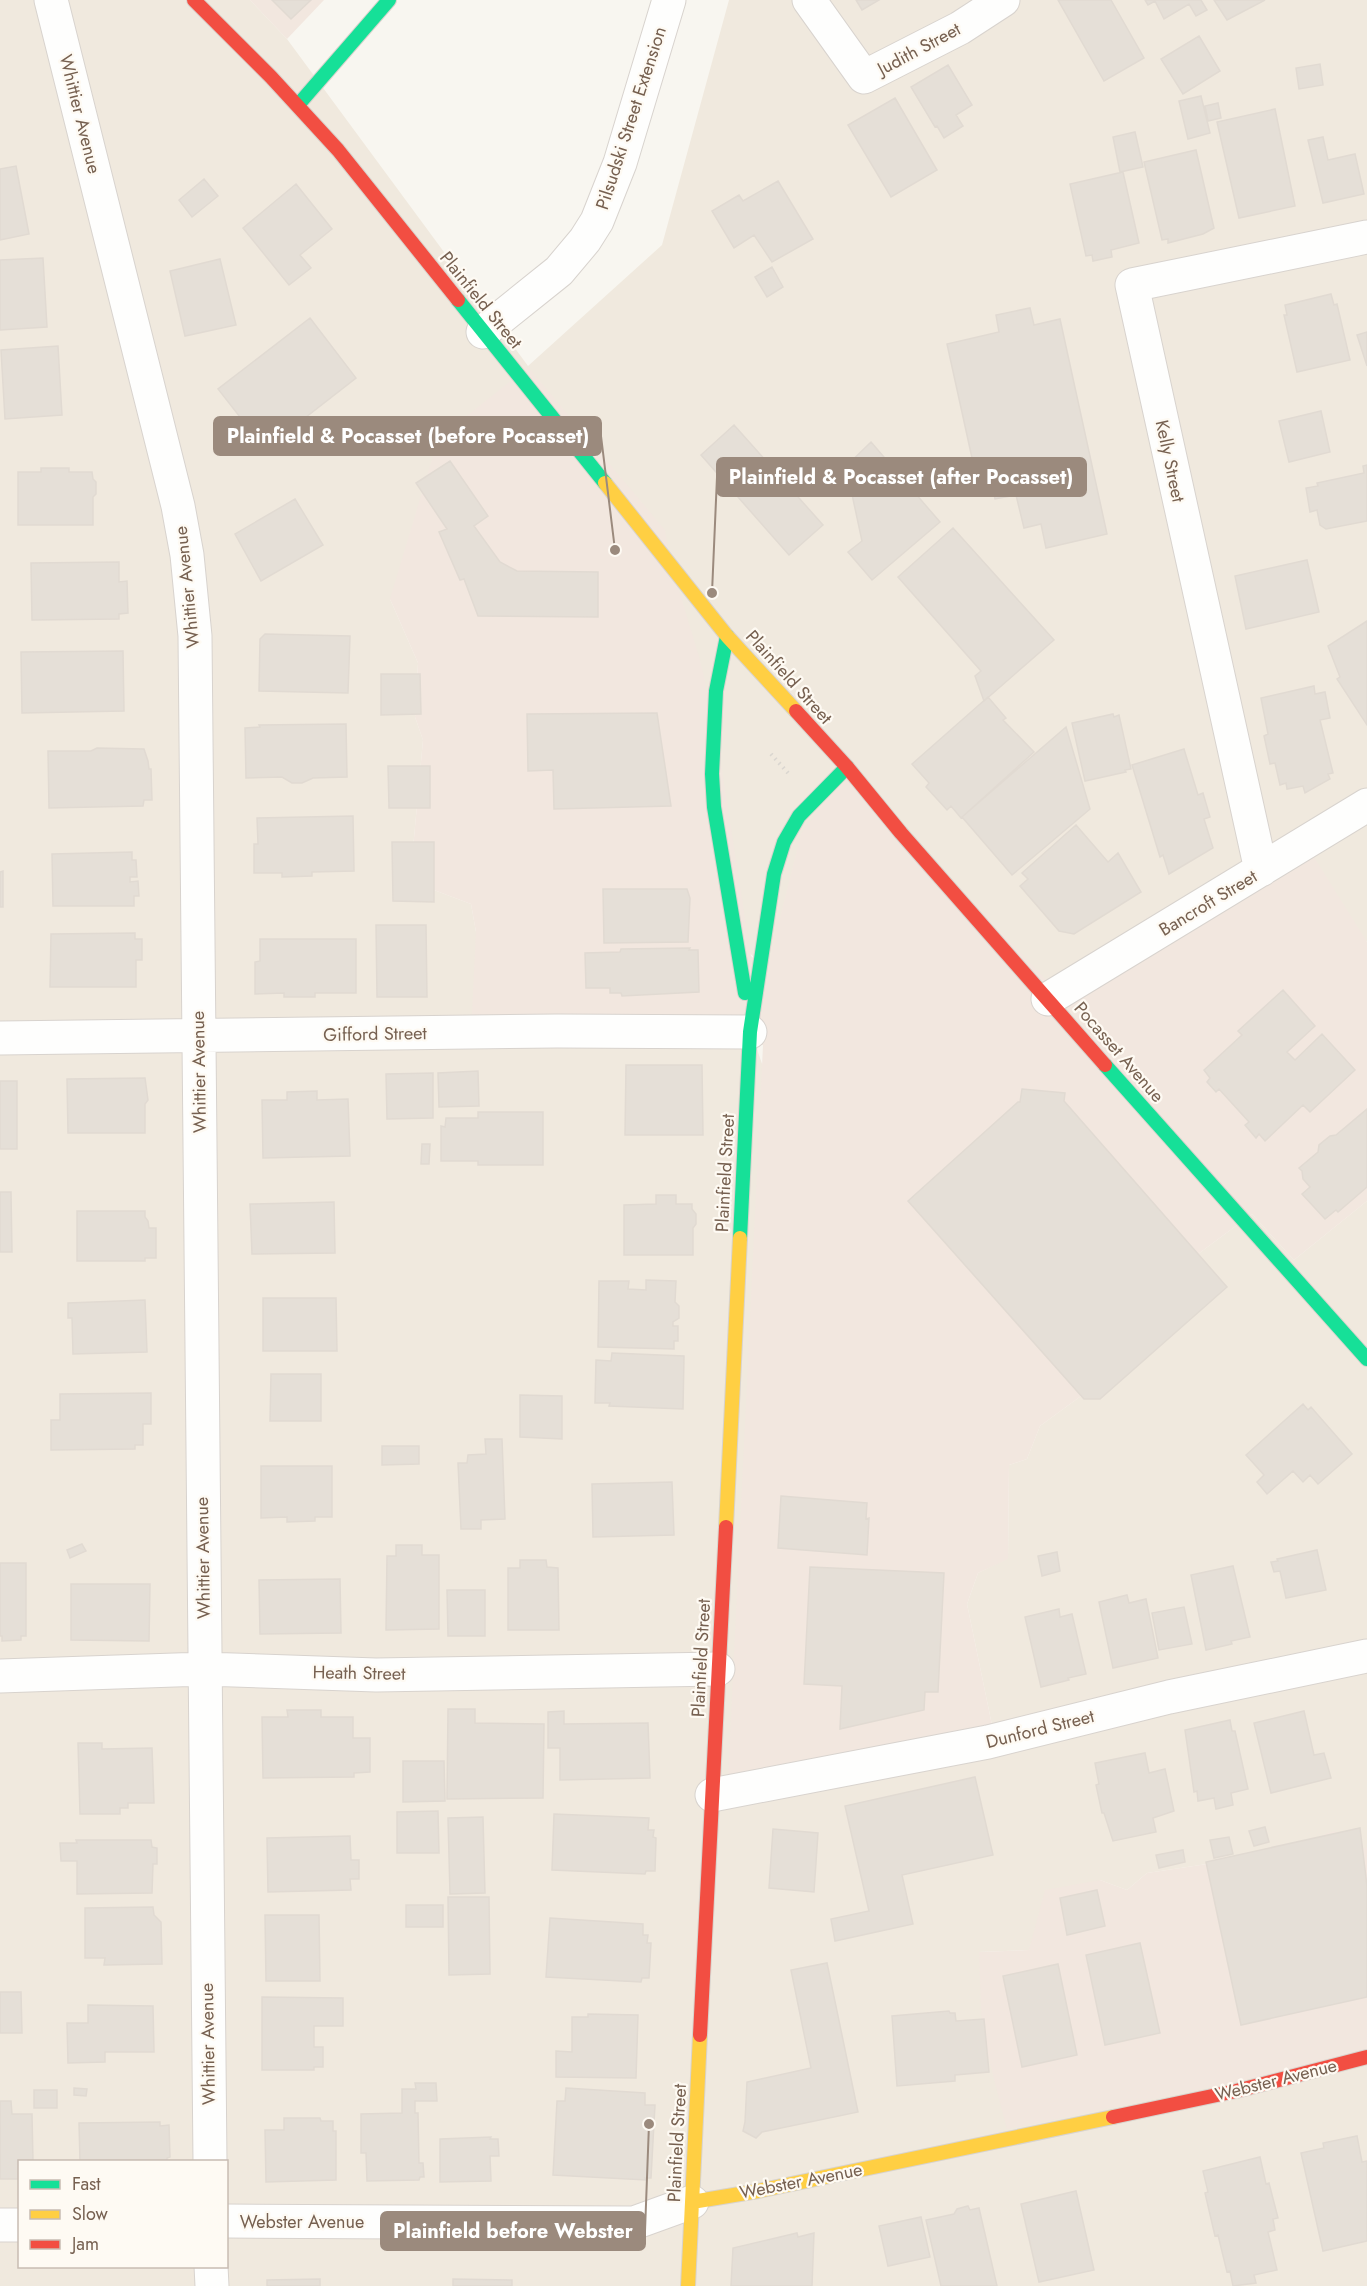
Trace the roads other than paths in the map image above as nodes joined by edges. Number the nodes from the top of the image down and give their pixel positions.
1 (51, 0) edge
2 (194, 0) edge
3 (389, 0) edge
4 (669, 0) edge
5 (809, 0) edge
6 (1003, 0) edge
7 (298, 105) junction
8 (1367, 237) edge
9 (483, 332) junction
10 (727, 636) junction
11 (847, 767) junction
12 (1367, 805) edge
13 (1261, 870) junction
14 (1048, 999) junction
15 (750, 1032) junction
16 (198, 1037) junction
17 (0, 1038) edge
18 (1367, 1359) edge
19 (1367, 1656) edge
20 (718, 1669) junction
21 (204, 1670) junction
22 (0, 1676) edge
23 (712, 1795) junction
24 (1367, 2057) edge
25 (210, 2160) edge
26 (692, 2202) junction
27 (228, 2221) edge
28 (0, 2225) edge
29 (18, 2225) edge
30 (211, 2268) edge
31 (212, 2286) edge
32 (688, 2286) edge

1 - 16 street, Whittier Avenue
2 - 7 main road, Plainfield Street
3 - 7 main road
4 - 9 street, Pilsudski Street Extension
5 - 6 street, Judith Street
7 - 9 main road, Plainfield Street
8 - 13 street, Kelly Street
9 - 10 main road, Plainfield Street
10 - 11 main road, Plainfield Street
10 - 15 main road, Plainfield Street
11 - 14 main road, Pocasset Avenue
11 - 15 main road, Plainfield Street
12 - 13 street, Bancroft Street
13 - 14 street, Bancroft Street
14 - 18 main road, Pocasset Avenue
15 - 16 street, Gifford Street
15 - 20 main road, Plainfield Street
16 - 17 street, Gifford Street
16 - 21 street, Whittier Avenue
19 - 23 street, Dunford Street
20 - 21 street, Heath Street
20 - 23 main road, Plainfield Street
21 - 22 street, Heath Street
21 - 25 street, Whittier Avenue
23 - 26 main road, Plainfield Street
24 - 26 main road, Webster Avenue
26 - 27 street, Webster Avenue
26 - 32 main road, Plainfield Street
28 - 29 street
30 - 31 street

